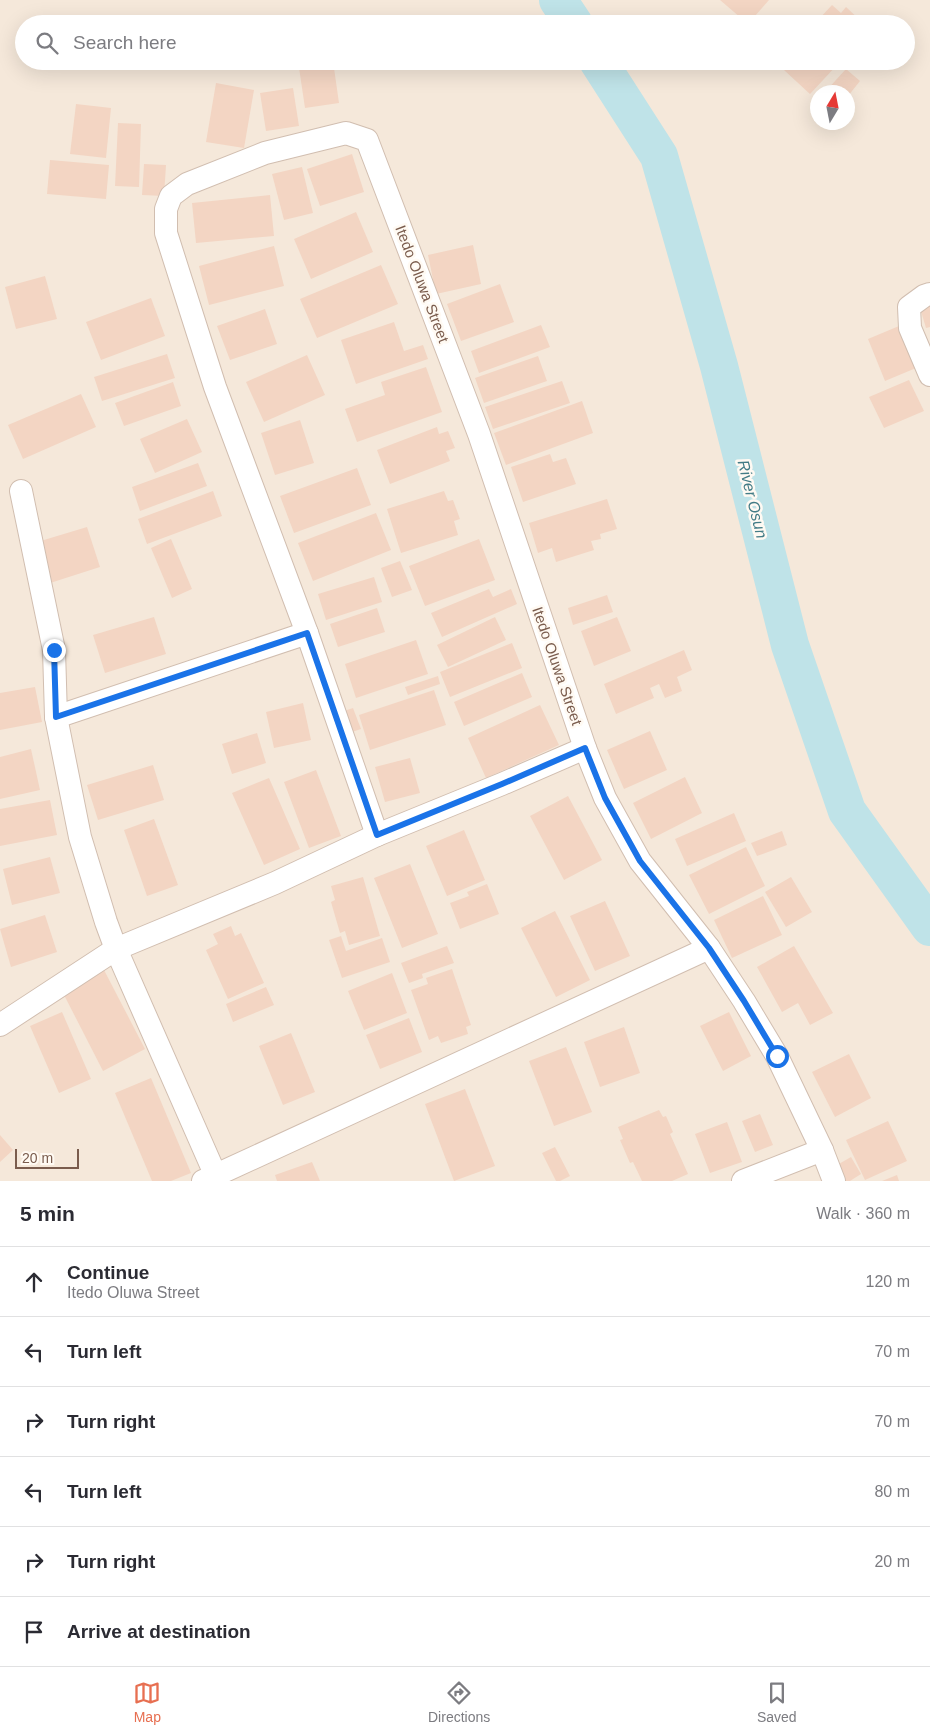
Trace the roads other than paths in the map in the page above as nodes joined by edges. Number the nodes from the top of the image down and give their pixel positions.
1 (930, 294) edge
2 (930, 375) edge
3 (21, 491) dead end
4 (307, 633) junction
5 (56, 717) junction
6 (585, 748) junction
7 (377, 835) junction
8 (709, 948) junction
9 (116, 949) junction
10 (0, 1024) edge
11 (822, 1150) junction
12 (209, 1178) edge
13 (743, 1181) edge
14 (834, 1181) edge

1 - 2 street
3 - 5 street
4 - 5 street
4 - 6 street, Itedo Oluwa Street
4 - 7 street
5 - 9 street
6 - 7 street
6 - 8 street, Itedo Oluwa Street
7 - 9 street
8 - 11 street, Itedo Oluwa Street
8 - 12 street
9 - 10 street
9 - 12 street
11 - 13 street
11 - 14 street, Itedo Oluwa Street

